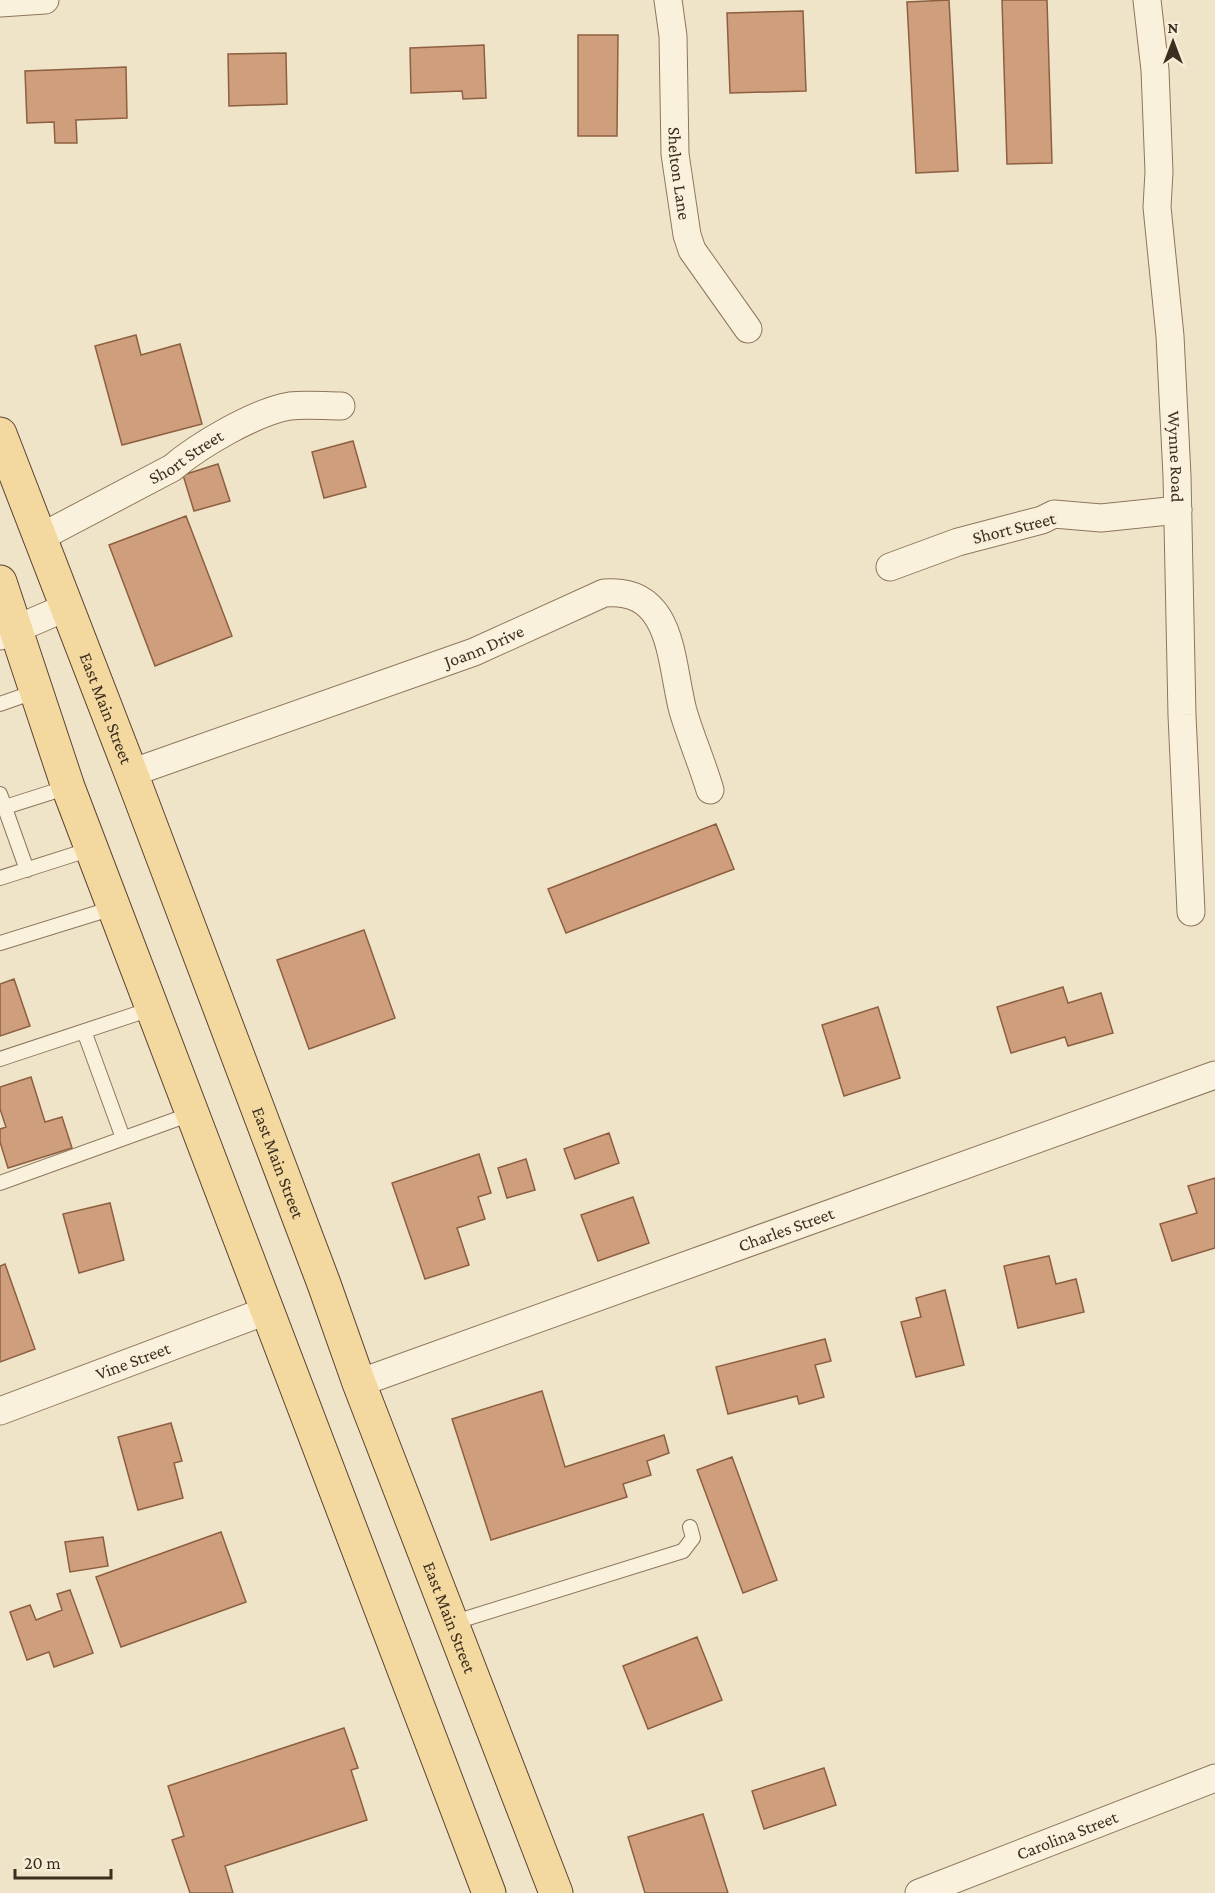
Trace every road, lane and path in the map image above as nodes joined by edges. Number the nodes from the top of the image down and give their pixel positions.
1 (45, 0) edge
2 (668, 0) edge
3 (1147, 0) edge
4 (0, 3) edge
5 (747, 329) dead end
6 (341, 406) dead end
7 (0, 434) edge
8 (1178, 510) junction
9 (39, 538) junction
10 (890, 567) dead end
11 (0, 582) edge
12 (67, 607) junction
13 (9, 633) edge
14 (38, 691) junction
15 (0, 704) edge
16 (131, 773) junction
17 (68, 787) junction
18 (710, 790) dead end
19 (2, 801) edge
20 (91, 849) junction
21 (27, 870) junction
22 (0, 878) edge
23 (114, 908) junction
24 (1191, 912) dead end
25 (0, 943) edge
26 (152, 1009) junction
27 (84, 1031) junction
28 (0, 1059) edge
29 (1215, 1075) edge
30 (191, 1114) junction
31 (123, 1138) junction
32 (0, 1182) edge
33 (266, 1311) junction
34 (359, 1383) junction
35 (0, 1411) edge
36 (690, 1527) dead end
37 (452, 1623) junction
38 (1215, 1778) edge
39 (485, 1892) edge
40 (556, 1893) edge
41 (919, 1893) edge

1 - 4 street
2 - 5 street, Shelton Lane
3 - 8 street, Wynne Road
6 - 9 street, Short Street
7 - 9 main road, East Main Street
8 - 10 street, Short Street
8 - 24 street, Wynne Road
9 - 12 main road, East Main Street
11 - 13 main road
12 - 13 street
12 - 16 main road, East Main Street
13 - 14 main road
14 - 15 lane
14 - 17 main road
16 - 18 street, Joann Drive
16 - 34 main road, East Main Street
17 - 19 lane
17 - 20 main road
19 - 21 lane
20 - 21 lane
20 - 23 main road
21 - 22 lane
23 - 25 lane
23 - 26 main road
26 - 27 lane
26 - 30 main road
27 - 28 lane
27 - 31 lane
29 - 34 street, Charles Street
30 - 31 lane
30 - 33 main road
31 - 32 lane
33 - 35 street, Vine Street
33 - 39 main road
34 - 37 main road, East Main Street
36 - 37 lane
37 - 40 main road, East Main Street
38 - 41 street, Carolina Street

